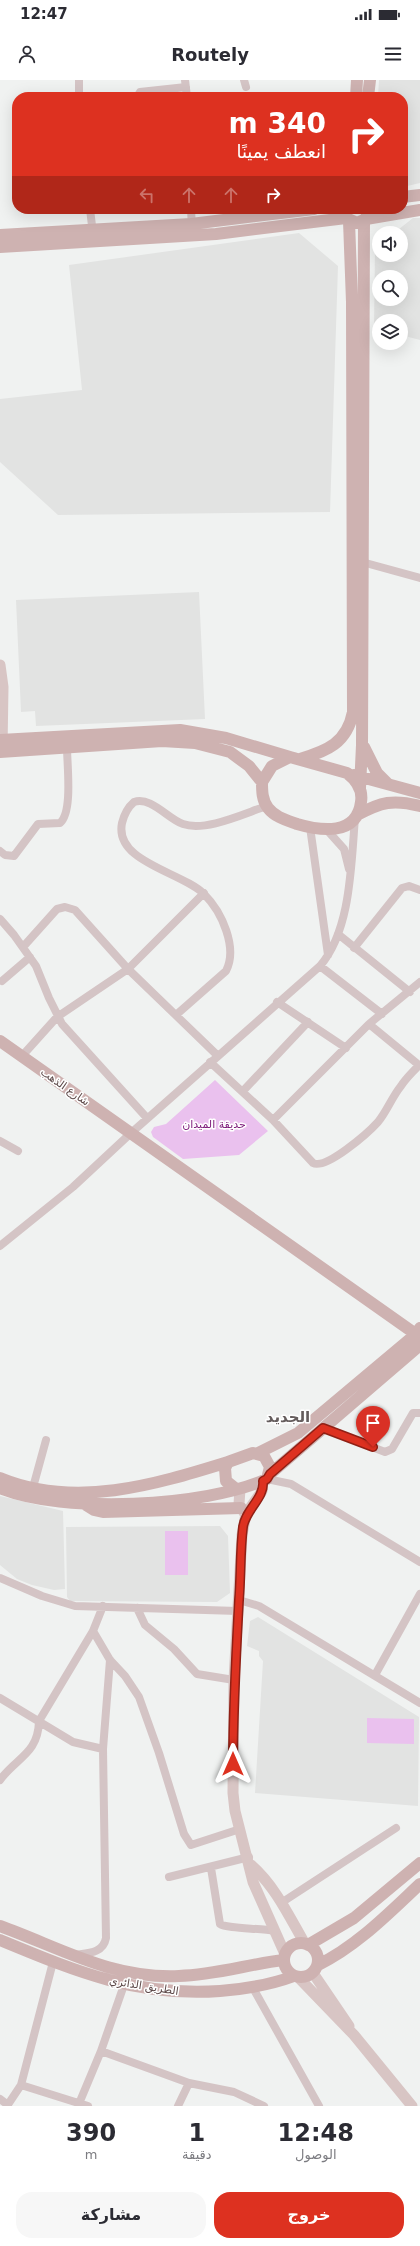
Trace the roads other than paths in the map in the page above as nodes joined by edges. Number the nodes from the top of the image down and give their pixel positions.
1 (79, 80) edge
2 (357, 80) edge
3 (370, 80) edge
4 (186, 84) edge
5 (79, 92) edge
6 (140, 92) edge
7 (356, 92) edge
8 (369, 92) edge
9 (420, 195) edge
10 (408, 196) edge
11 (420, 210) edge
12 (408, 211) edge
13 (91, 214) edge
14 (191, 214) edge
15 (265, 214) edge
16 (384, 214) edge
17 (346, 216) edge
18 (366, 216) edge
19 (93, 230) junction
20 (192, 230) junction
21 (0, 235) edge
22 (94, 242) junction
23 (0, 247) edge
24 (362, 562) junction
25 (420, 578) edge
26 (0, 665) edge
27 (1, 687) edge
28 (362, 745) junction
29 (67, 747) junction
30 (1, 749) edge
31 (295, 758) junction
32 (262, 782) junction
33 (360, 782) junction
34 (388, 784) junction
35 (420, 793) edge
36 (267, 806) junction
37 (420, 806) edge
38 (356, 817) junction
39 (310, 828) junction
40 (327, 830) junction
41 (0, 851) edge
42 (350, 874) junction
43 (420, 890) edge
44 (204, 893) junction
45 (0, 919) edge
46 (338, 934) junction
47 (23, 947) junction
48 (354, 948) junction
49 (328, 956) junction
50 (30, 957) junction
51 (320, 966) junction
52 (128, 969) junction
53 (2, 981) dead end
54 (419, 985) edge
55 (410, 992) junction
56 (277, 1002) junction
57 (382, 1014) junction
58 (176, 1015) junction
59 (57, 1017) junction
60 (308, 1022) junction
61 (369, 1024) junction
62 (0, 1041) edge
63 (346, 1048) junction
64 (217, 1055) junction
65 (22, 1056) junction
66 (210, 1062) junction
67 (420, 1065) edge
68 (243, 1091) junction
69 (147, 1118) junction
70 (273, 1120) junction
71 (130, 1133) junction
72 (0, 1141) edge
73 (18, 1151) dead end
74 (0, 1246) edge
75 (419, 1336) edge
76 (420, 1413) edge
77 (323, 1428) junction
78 (46, 1440) dead end
79 (258, 1453) junction
80 (228, 1462) junction
81 (0, 1478) edge
82 (266, 1478) junction
83 (0, 1488) edge
84 (238, 1489) junction
85 (31, 1493) junction
86 (85, 1504) junction
87 (244, 1511) junction
88 (420, 1562) edge
89 (0, 1578) edge
90 (420, 1594) edge
91 (239, 1605) junction
92 (103, 1606) junction
93 (137, 1608) junction
94 (93, 1631) junction
95 (110, 1660) junction
96 (375, 1675) junction
97 (234, 1680) junction
98 (0, 1698) edge
99 (420, 1703) edge
100 (39, 1721) junction
101 (103, 1748) junction
102 (0, 1780) edge
103 (396, 1828) dead end
104 (240, 1829) junction
105 (250, 1861) junction
106 (420, 1864) edge
107 (211, 1868) junction
108 (169, 1877) dead end
109 (420, 1884) edge
110 (281, 1903) junction
111 (1, 1924) edge
112 (274, 1931) junction
113 (0, 1940) edge
114 (307, 1944) junction
115 (71, 1955) junction
116 (285, 1957) junction
117 (53, 1962) junction
118 (316, 1969) junction
119 (296, 1976) junction
120 (124, 1985) junction
121 (253, 1988) junction
122 (354, 2035) junction
123 (101, 2051) junction
124 (189, 2083) junction
125 (21, 2085) junction
126 (0, 2099) edge
127 (8, 2105) edge
128 (82, 2105) edge
129 (178, 2106) edge
130 (264, 2106) edge
131 (319, 2106) edge
132 (412, 2106) edge

1 - 5 street
2 - 7 main road
3 - 8 main road
4 - 6 street
9 - 10 main road
11 - 12 main road
13 - 19 street
14 - 20 street
15 - 20 main road
16 - 18 main road
17 - 18 main road
17 - 20 main road
17 - 31 main road
18 - 24 main road
19 - 20 main road
19 - 21 main road
19 - 22 street
20 - 22 main road
22 - 23 main road
24 - 25 street
24 - 28 main road
26 - 27 street
27 - 30 street
28 - 33 main road
28 - 34 main road
29 - 30 main road
29 - 32 main road
29 - 41 street
30 - 31 main road
31 - 32 main road
31 - 33 main road
32 - 36 main road
33 - 34 main road
33 - 38 main road
34 - 35 main road
36 - 39 main road
36 - 44 street
37 - 38 main road
38 - 40 main road
38 - 42 street
39 - 40 main road
39 - 49 street
40 - 42 street
42 - 46 street
43 - 48 street
44 - 52 street
44 - 58 street
45 - 47 street
46 - 48 street
46 - 49 street
47 - 50 street
47 - 52 street
48 - 55 street
49 - 51 street
50 - 53 street
50 - 59 street
51 - 56 street
51 - 57 street
52 - 58 street
52 - 59 street
54 - 55 street
55 - 57 street
56 - 60 street
56 - 64 street
57 - 61 street
58 - 64 street
59 - 65 street
59 - 69 street
60 - 63 street
60 - 68 street
61 - 63 street
61 - 67 street
62 - 65 main road, شارع الذهب
63 - 70 street
64 - 66 street
65 - 71 main road, شارع الذهب
66 - 68 street
66 - 69 street
67 - 70 street
68 - 70 street
69 - 71 street
71 - 74 street
71 - 75 main road, شارع الذهب
72 - 73 street
75 - 77 main road
75 - 79 main road
76 - 77 street
77 - 82 main road
78 - 85 street
79 - 80 main road
79 - 82 main road
80 - 84 main road
80 - 85 main road
81 - 85 main road
82 - 84 main road
82 - 87 street
82 - 88 street
83 - 85 main road
84 - 86 main road
84 - 87 street
85 - 86 main road
86 - 87 main road
87 - 91 street
89 - 92 street
90 - 96 street
91 - 93 street
91 - 96 street
91 - 97 street
92 - 93 street
92 - 94 street
93 - 97 street
94 - 95 street
94 - 100 street
95 - 101 street
95 - 104 street
96 - 99 street
97 - 104 street
98 - 100 street
100 - 101 street
100 - 102 street
101 - 115 street
103 - 110 street
104 - 105 street
105 - 107 street
105 - 110 street
105 - 112 street
106 - 114 main road
107 - 108 street
107 - 112 street
109 - 118 main road
110 - 114 street
111 - 115 main road, الطريق الدائري
112 - 116 street
113 - 117 main road, الطريق الدائري
114 - 116 main road
114 - 118 main road
115 - 116 main road, الطريق الدائري
116 - 119 main road
117 - 120 main road, الطريق الدائري
117 - 125 street
118 - 119 main road
118 - 122 street
119 - 121 main road, الطريق الدائري
119 - 122 street
120 - 121 main road, الطريق الدائري
120 - 123 street
121 - 131 street
122 - 132 street
123 - 124 street
123 - 128 street
124 - 129 street
124 - 130 street
125 - 127 street
125 - 128 street
126 - 127 street

